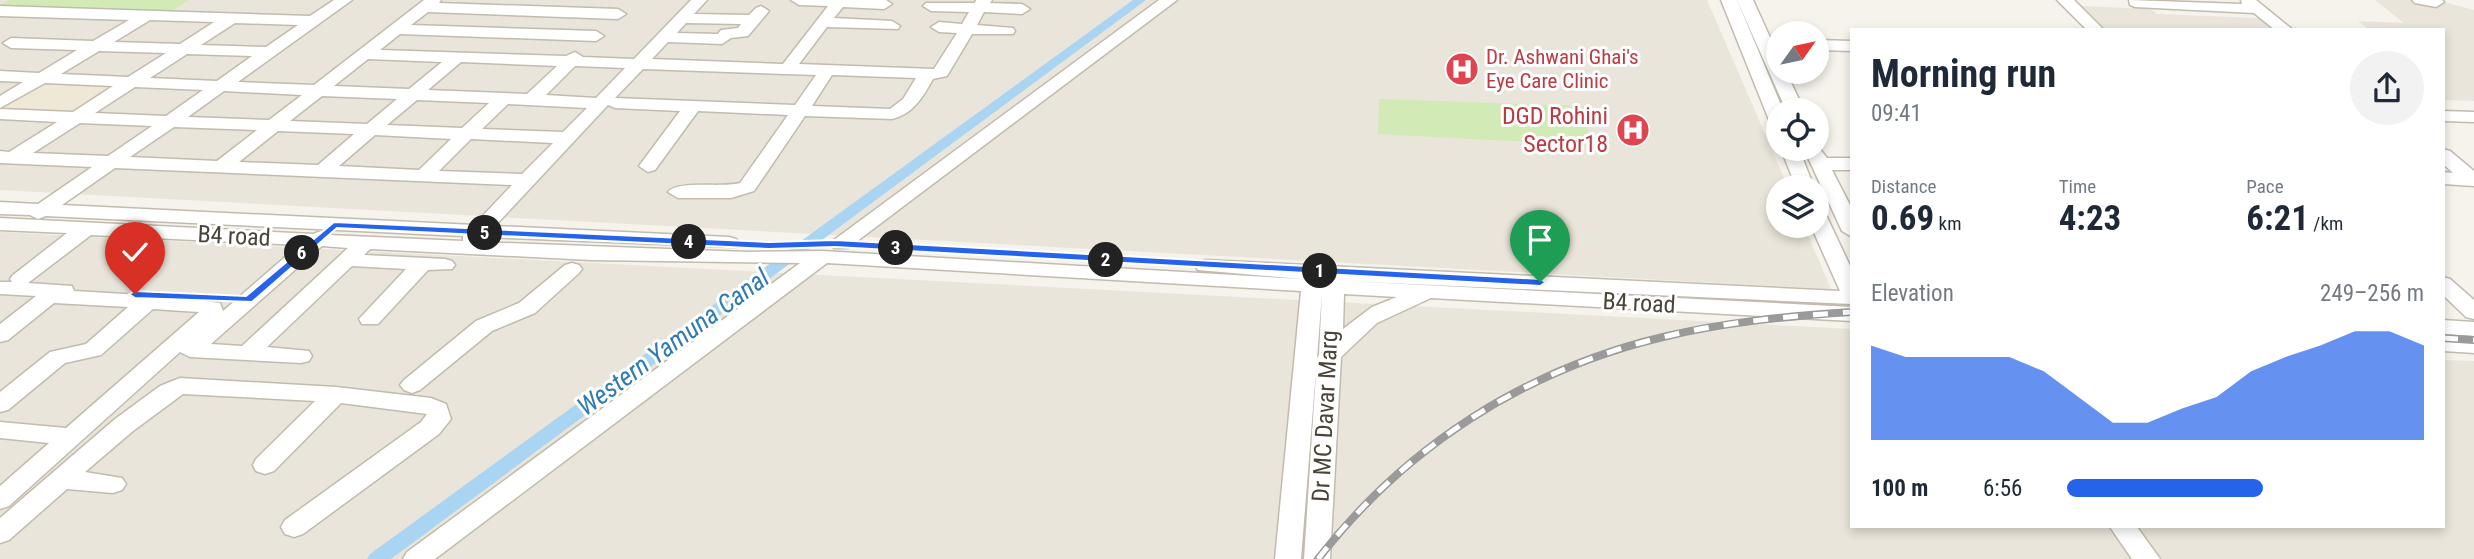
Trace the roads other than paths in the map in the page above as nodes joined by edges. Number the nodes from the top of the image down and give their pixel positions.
1 (344, 0) edge
2 (590, 0) edge
3 (633, 0) edge
4 (699, 0) edge
5 (799, 0) edge
6 (1169, 0) edge
7 (2065, 0) edge
8 (840, 1) edge
9 (1738, 2) edge
10 (2135, 2) edge
11 (2251, 2) edge
12 (428, 4) edge
13 (884, 4) dead end
14 (982, 4) edge
15 (554, 6) edge
16 (931, 6) dead end
17 (502, 7) edge
18 (475, 9) junction
19 (1022, 9) dead end
20 (0, 11) edge
21 (65, 13) junction
22 (577, 13) junction
23 (618, 14) junction
24 (148, 15) junction
25 (232, 18) junction
26 (682, 18) junction
27 (314, 21) junction
28 (797, 24) dead end
29 (822, 24) junction
30 (892, 26) dead end
31 (939, 27) dead end
32 (2094, 28) edge
33 (2283, 28) edge
34 (396, 29) junction
35 (967, 29) junction
36 (455, 31) junction
37 (484, 32) junction
38 (1007, 32) dead end
39 (513, 33) junction
40 (540, 34) junction
41 (596, 36) junction
42 (664, 37) junction
43 (1766, 38) edge
44 (6, 46) edge
45 (97, 46) junction
46 (1829, 46) edge
47 (1850, 46) edge
48 (729, 48) dead end
49 (184, 49) junction
50 (269, 52) junction
51 (363, 54) junction
52 (875, 54) dead end
53 (431, 57) junction
54 (456, 58) junction
55 (484, 59) junction
56 (520, 60) junction
57 (570, 62) junction
58 (638, 64) junction
59 (711, 66) junction
60 (787, 69) junction
61 (827, 71) junction
62 (865, 72) junction
63 (928, 74) junction
64 (0, 76) edge
65 (43, 78) junction
66 (132, 82) junction
67 (220, 86) junction
68 (317, 90) junction
69 (414, 93) junction
70 (504, 98) junction
71 (1771, 98) edge
72 (531, 100) junction
73 (0, 103) edge
74 (608, 103) junction
75 (693, 106) junction
76 (801, 110) junction
77 (0, 114) edge
78 (78, 116) junction
79 (2445, 116) edge
80 (2474, 117) edge
81 (171, 120) junction
82 (271, 127) junction
83 (372, 129) junction
84 (465, 135) junction
85 (565, 138) junction
86 (7, 157) edge
87 (2445, 157) edge
88 (1829, 159) edge
89 (1819, 161) edge
90 (112, 162) junction
91 (1850, 164) edge
92 (648, 166) dead end
93 (221, 167) junction
94 (322, 171) junction
95 (423, 176) junction
96 (2445, 178) edge
97 (527, 180) junction
98 (2473, 180) edge
99 (678, 192) dead end
100 (0, 208) edge
101 (43, 210) junction
102 (10, 225) edge
103 (1850, 227) edge
104 (86, 229) junction
105 (326, 233) junction
106 (477, 233) junction
107 (1826, 238) edge
108 (365, 243) junction
109 (462, 248) junction
110 (827, 250) junction
111 (348, 260) junction
112 (423, 264) junction
113 (445, 265) dead end
114 (572, 269) dead end
115 (20, 279) dead end
116 (1323, 279) junction
117 (2445, 285) edge
118 (0, 288) edge
119 (1438, 292) junction
120 (1850, 292) edge
121 (52, 293) junction
122 (1626, 294) junction
123 (1850, 296) edge
124 (150, 300) junction
125 (248, 300) junction
126 (2474, 312) edge
127 (1850, 314) edge
128 (370, 319) dead end
129 (2445, 327) edge
130 (2474, 329) edge
131 (0, 335) edge
132 (2445, 344) edge
133 (2474, 346) edge
134 (190, 350) junction
135 (247, 354) junction
136 (301, 356) dead end
137 (1328, 358) junction
138 (412, 385) dead end
139 (337, 395) junction
140 (0, 404) edge
141 (0, 430) edge
142 (93, 432) junction
143 (265, 465) dead end
144 (60, 479) junction
145 (113, 484) dead end
146 (0, 500) edge
147 (0, 516) edge
148 (294, 527) dead end
149 (2124, 528) edge
150 (0, 533) edge
151 (416, 559) edge
152 (1288, 559) edge
153 (1317, 559) edge
154 (2147, 559) edge

1 - 27 street
2 - 22 street
3 - 23 street
4 - 26 street
5 - 8 street
6 - 110 street
7 - 32 street
8 - 13 street
8 - 29 street
9 - 43 street
9 - 71 street
10 - 11 street
11 - 33 street
12 - 18 street
12 - 34 street
14 - 16 street
14 - 19 street
14 - 35 street
15 - 17 street
15 - 22 street
15 - 40 street
17 - 18 street
17 - 37 street
18 - 36 street
20 - 21 street
21 - 24 street
21 - 44 street
22 - 23 street
23 - 41 street
24 - 25 street
24 - 45 street
25 - 27 street
25 - 49 street
26 - 42 street
26 - 42 street
27 - 50 street
28 - 29 street
29 - 30 street
29 - 60 street
31 - 35 street
34 - 36 street
34 - 51 street
35 - 38 street
35 - 63 street
36 - 37 street
36 - 53 street
37 - 39 street
39 - 40 street
39 - 55 street
40 - 41 street
40 - 56 street
41 - 57 street
42 - 58 street
44 - 45 street
45 - 49 street
45 - 65 street
46 - 47 street
48 - 59 street
49 - 50 street
49 - 66 street
50 - 67 street
51 - 53 street
51 - 68 street
52 - 62 street
53 - 54 street
54 - 55 street
54 - 69 street
55 - 56 street
56 - 57 street
57 - 58 street
57 - 72 street
58 - 59 street
58 - 74 street
59 - 60 street
60 - 61 street
61 - 62 street
61 - 76 street
62 - 63 street
63 - 76 street
64 - 65 street
65 - 66 street
65 - 73 street
66 - 67 street
66 - 78 street
67 - 68 street
67 - 81 street
68 - 69 street
68 - 82 street
69 - 70 street
69 - 83 street
70 - 72 street
70 - 84 street
72 - 74 street
74 - 75 street
74 - 85 street
75 - 76 street
75 - 92 street
76 - 99 street
77 - 78 street
78 - 81 street
78 - 86 street
79 - 80 street
81 - 82 street
81 - 90 street
82 - 83 street
82 - 93 street
83 - 84 street
83 - 94 street
84 - 85 street
84 - 95 street
85 - 97 street
86 - 90 street
87 - 98 street
88 - 91 street
89 - 103 street
90 - 93 street
90 - 101 street
93 - 94 street
94 - 95 street
95 - 97 street
96 - 98 street
97 - 106 street
100 - 101 street, B4 road
101 - 102 street
101 - 105 street, B4 road
102 - 104 street, B4 road
104 - 105 street, B4 road
104 - 115 street
105 - 106 street, B4 road
105 - 108 street, B4 road
105 - 125 street
106 - 109 street
106 - 110 street, B4 road
107 - 120 street
108 - 109 street, B4 road
108 - 111 street
109 - 110 street, B4 road
110 - 116 street, B4 road
110 - 151 street
111 - 112 street
111 - 135 street
112 - 113 street
112 - 128 street
114 - 138 street
116 - 119 street, B4 road
116 - 122 street, B4 road
116 - 137 street, Dr MC Davar Marg
116 - 152 street
117 - 126 street
118 - 121 street
119 - 122 street, B4 road
119 - 137 street
121 - 124 street
121 - 125 street
121 - 131 street
122 - 123 street, B4 road
122 - 127 street, B4 road
124 - 140 street
124 - 142 street
125 - 134 street
129 - 130 street
132 - 133 street
134 - 135 street
134 - 142 street
135 - 136 street
137 - 153 street, Dr MC Davar Marg
139 - 142 street
139 - 143 street
139 - 148 street
141 - 142 street
142 - 144 street
142 - 146 street
142 - 147 street
144 - 145 street
144 - 150 street
149 - 154 street

